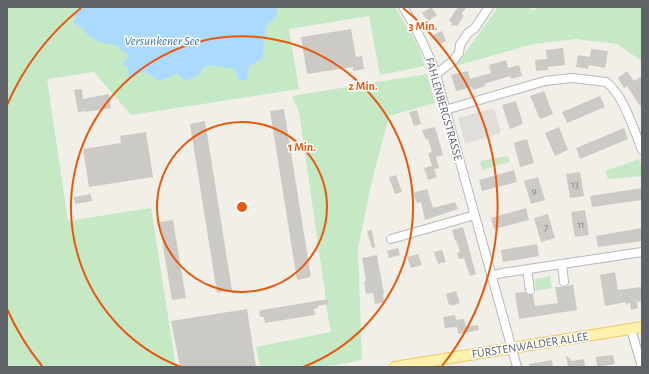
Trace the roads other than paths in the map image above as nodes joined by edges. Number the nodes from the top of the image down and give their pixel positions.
1 (403, 7) edge
2 (489, 7) edge
3 (435, 74) junction
4 (445, 110) junction
5 (642, 150) edge
6 (475, 215) junction
7 (391, 239) dead end
8 (642, 252) edge
9 (562, 264) junction
10 (527, 270) junction
11 (491, 276) junction
12 (564, 282) dead end
13 (530, 290) dead end
14 (642, 327) edge
15 (631, 329) junction
16 (512, 348) junction
17 (395, 367) edge
18 (517, 367) edge
19 (642, 367) edge

1 - 3 street, FAHLENBERGSTRASSE
2 - 3 street
3 - 4 street, FAHLENBERGSTRASSE
4 - 5 street
4 - 6 street, FAHLENBERGSTRASSE
6 - 7 street
6 - 11 street, FAHLENBERGSTRASSE
8 - 9 street
9 - 10 street
9 - 12 street
10 - 11 street
10 - 13 street
11 - 16 street, FAHLENBERGSTRASSE
14 - 15 main road, FÜRSTENWALDER ALLEE
15 - 16 main road, FÜRSTENWALDER ALLEE
15 - 19 street
16 - 17 main road, FÜRSTENWALDER ALLEE
16 - 18 street, FAHLENBERGSTRASSE

